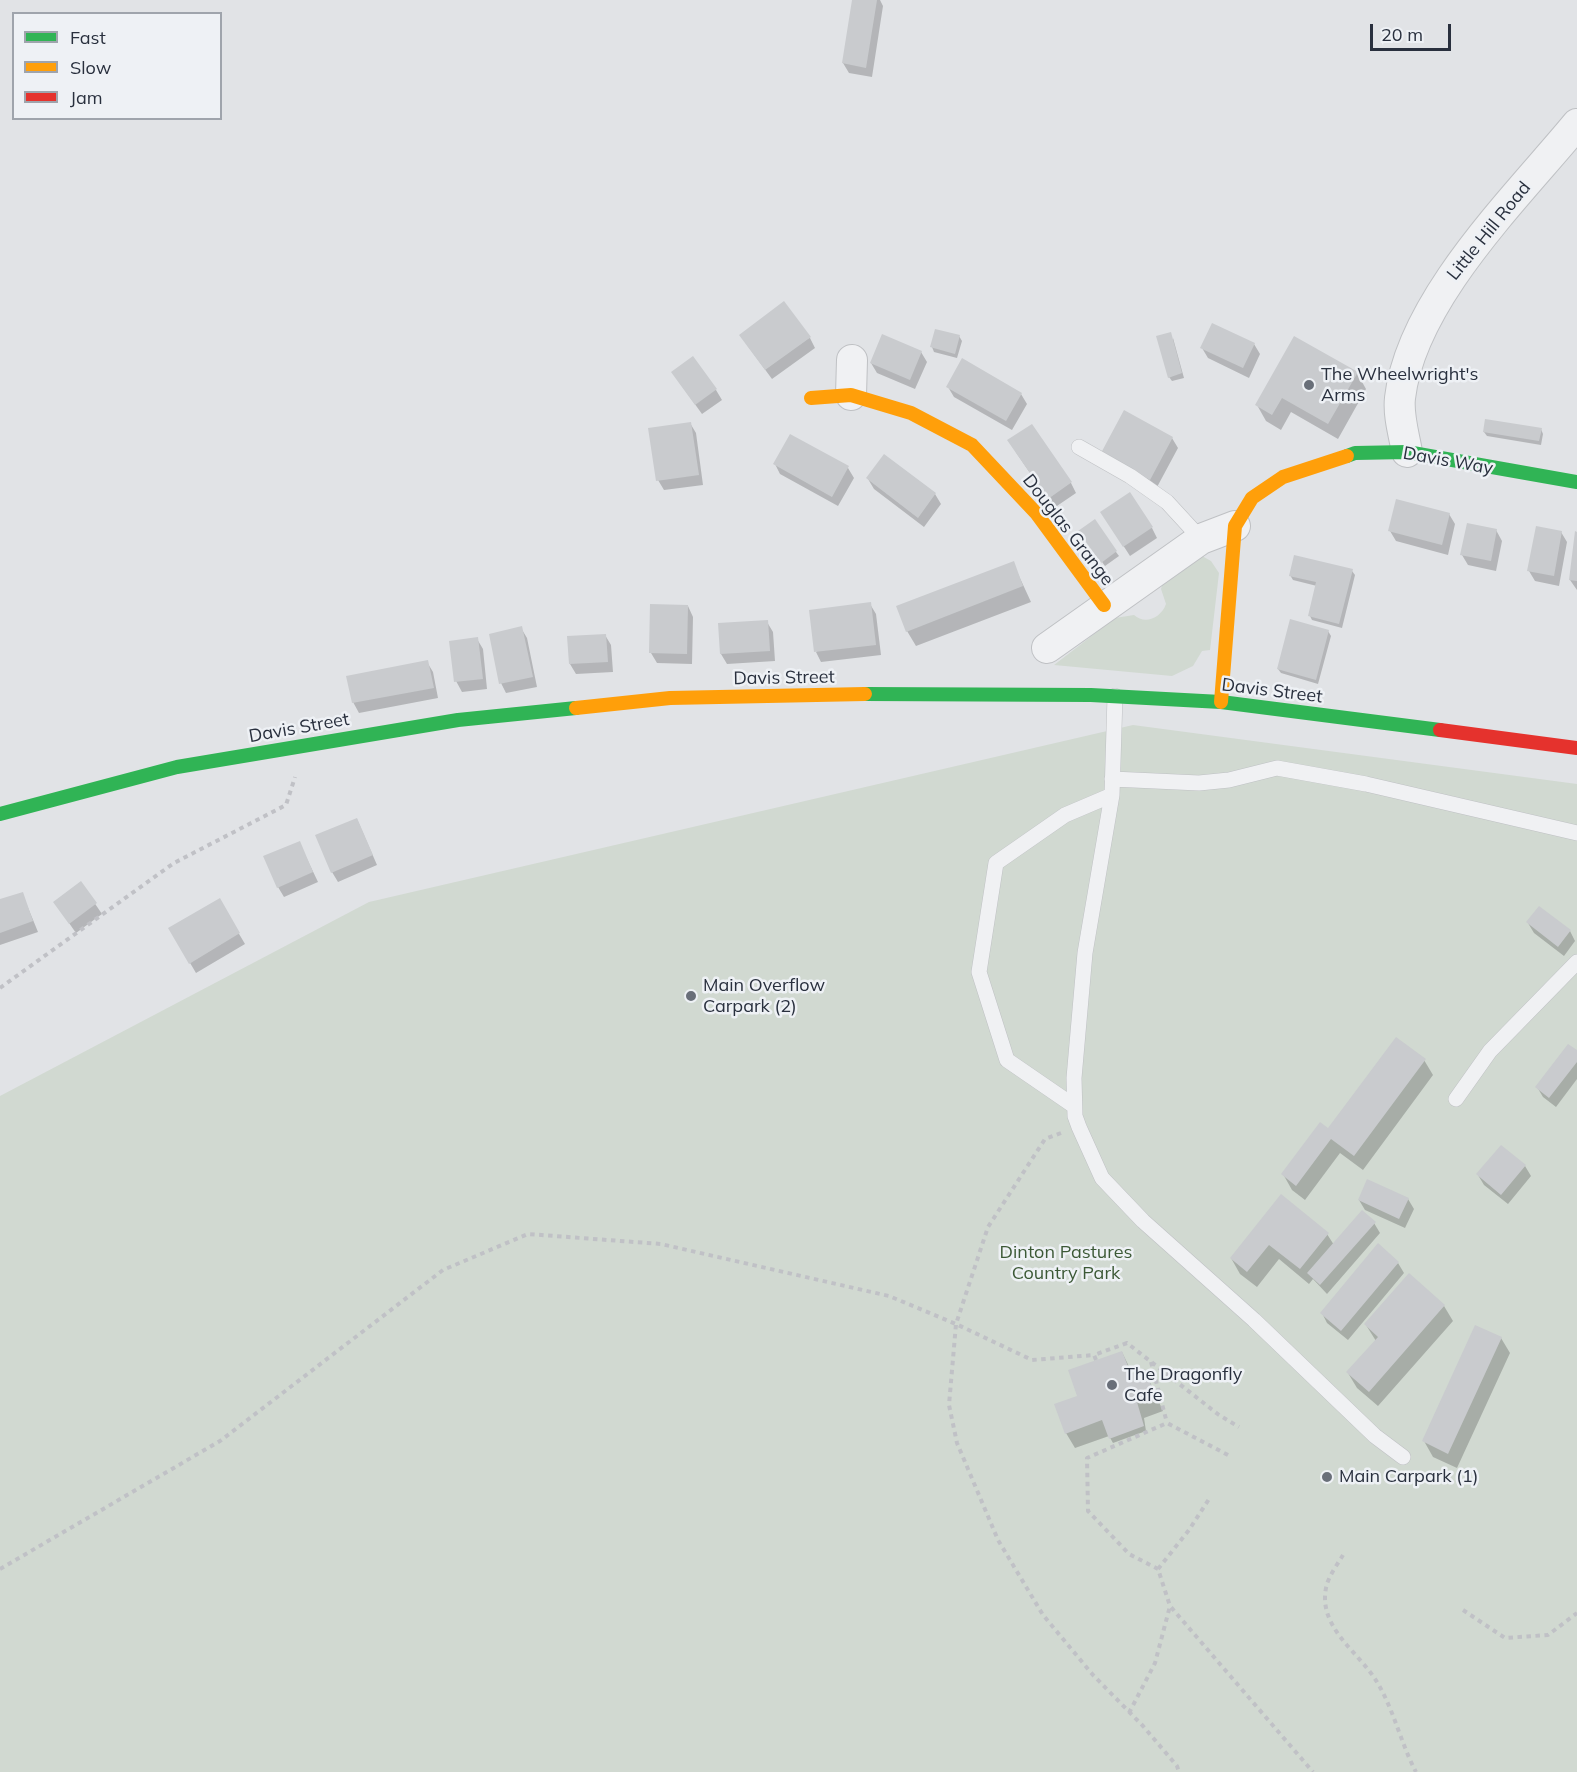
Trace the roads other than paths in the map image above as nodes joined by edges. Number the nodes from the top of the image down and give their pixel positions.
1 (1577, 124) edge
2 (852, 360) dead end
3 (851, 395) junction
4 (812, 398) dead end
5 (1079, 447) dead end
6 (1407, 452) junction
7 (1577, 482) edge
8 (1235, 526) junction
9 (1201, 538) junction
10 (1104, 605) junction
11 (1047, 648) dead end
12 (1115, 696) junction
13 (1221, 702) junction
14 (1577, 748) edge
15 (1113, 778) junction
16 (1112, 795) junction
17 (0, 814) edge
18 (1577, 833) edge
19 (1577, 962) edge
20 (1456, 1099) dead end
21 (1074, 1106) junction
22 (1403, 1457) dead end

1 - 6 street, Little Hill Road
2 - 3 street
3 - 4 main road, Douglas Grange
3 - 10 main road, Douglas Grange
5 - 9 lane
6 - 7 main road, Davis Way
6 - 8 main road, Davis Way
8 - 9 street
8 - 13 main road, Davis Way
9 - 10 street
10 - 11 street
12 - 13 main road, Davis Street
12 - 15 lane
12 - 17 main road, Davis Street
13 - 14 main road, Davis Street
15 - 16 lane
15 - 18 lane
16 - 21 lane
16 - 21 lane
19 - 20 lane
21 - 22 lane

